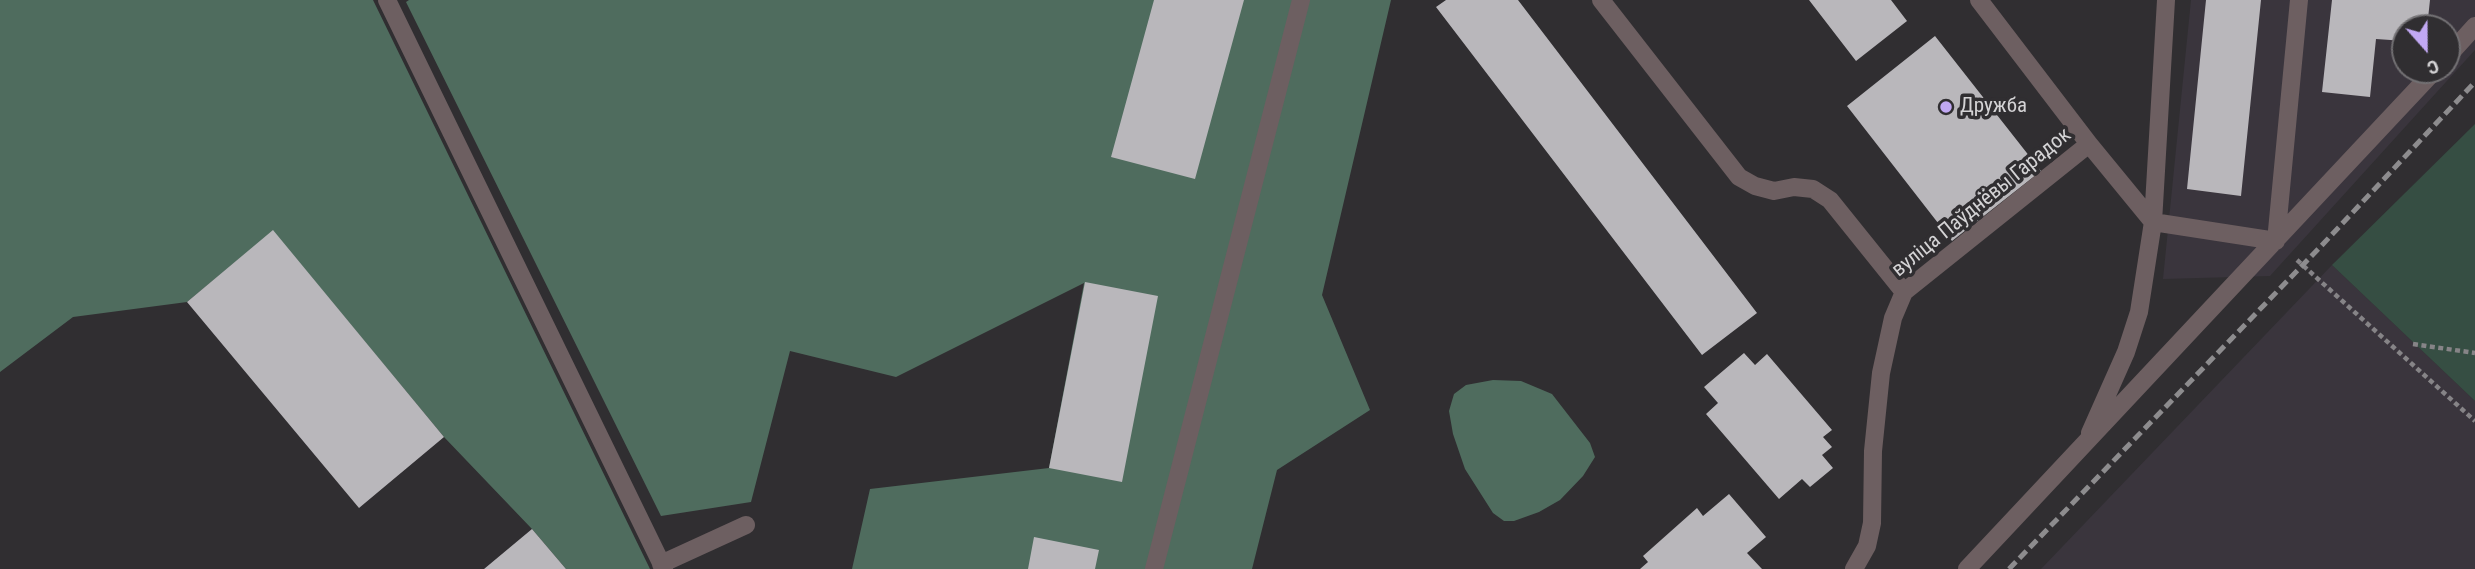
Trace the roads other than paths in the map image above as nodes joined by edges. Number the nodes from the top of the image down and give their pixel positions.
1 (387, 0) edge
2 (1301, 0) edge
3 (1601, 0) edge
4 (1979, 0) edge
5 (2166, 0) edge
6 (2299, 0) edge
7 (2475, 26) edge
8 (2461, 42) edge
9 (2422, 84) edge
10 (2090, 144) junction
11 (2153, 222) junction
12 (2276, 241) junction
13 (1904, 292) junction
14 (2084, 447) junction
15 (746, 524) dead end
16 (662, 566) edge
17 (1154, 569) edge
18 (1854, 569) edge
19 (1967, 569) edge

1 - 16 street
2 - 17 street
3 - 13 street
4 - 10 street
5 - 11 street
6 - 12 street
7 - 8 street
9 - 12 street
10 - 11 street, вуліца Паўднёвы Гарадок
10 - 13 street, вуліца Паўднёвы Гарадок
11 - 12 street
11 - 14 street
12 - 14 street
13 - 18 street, вуліца Паўднёвы Гарадок
14 - 19 street
15 - 16 street

